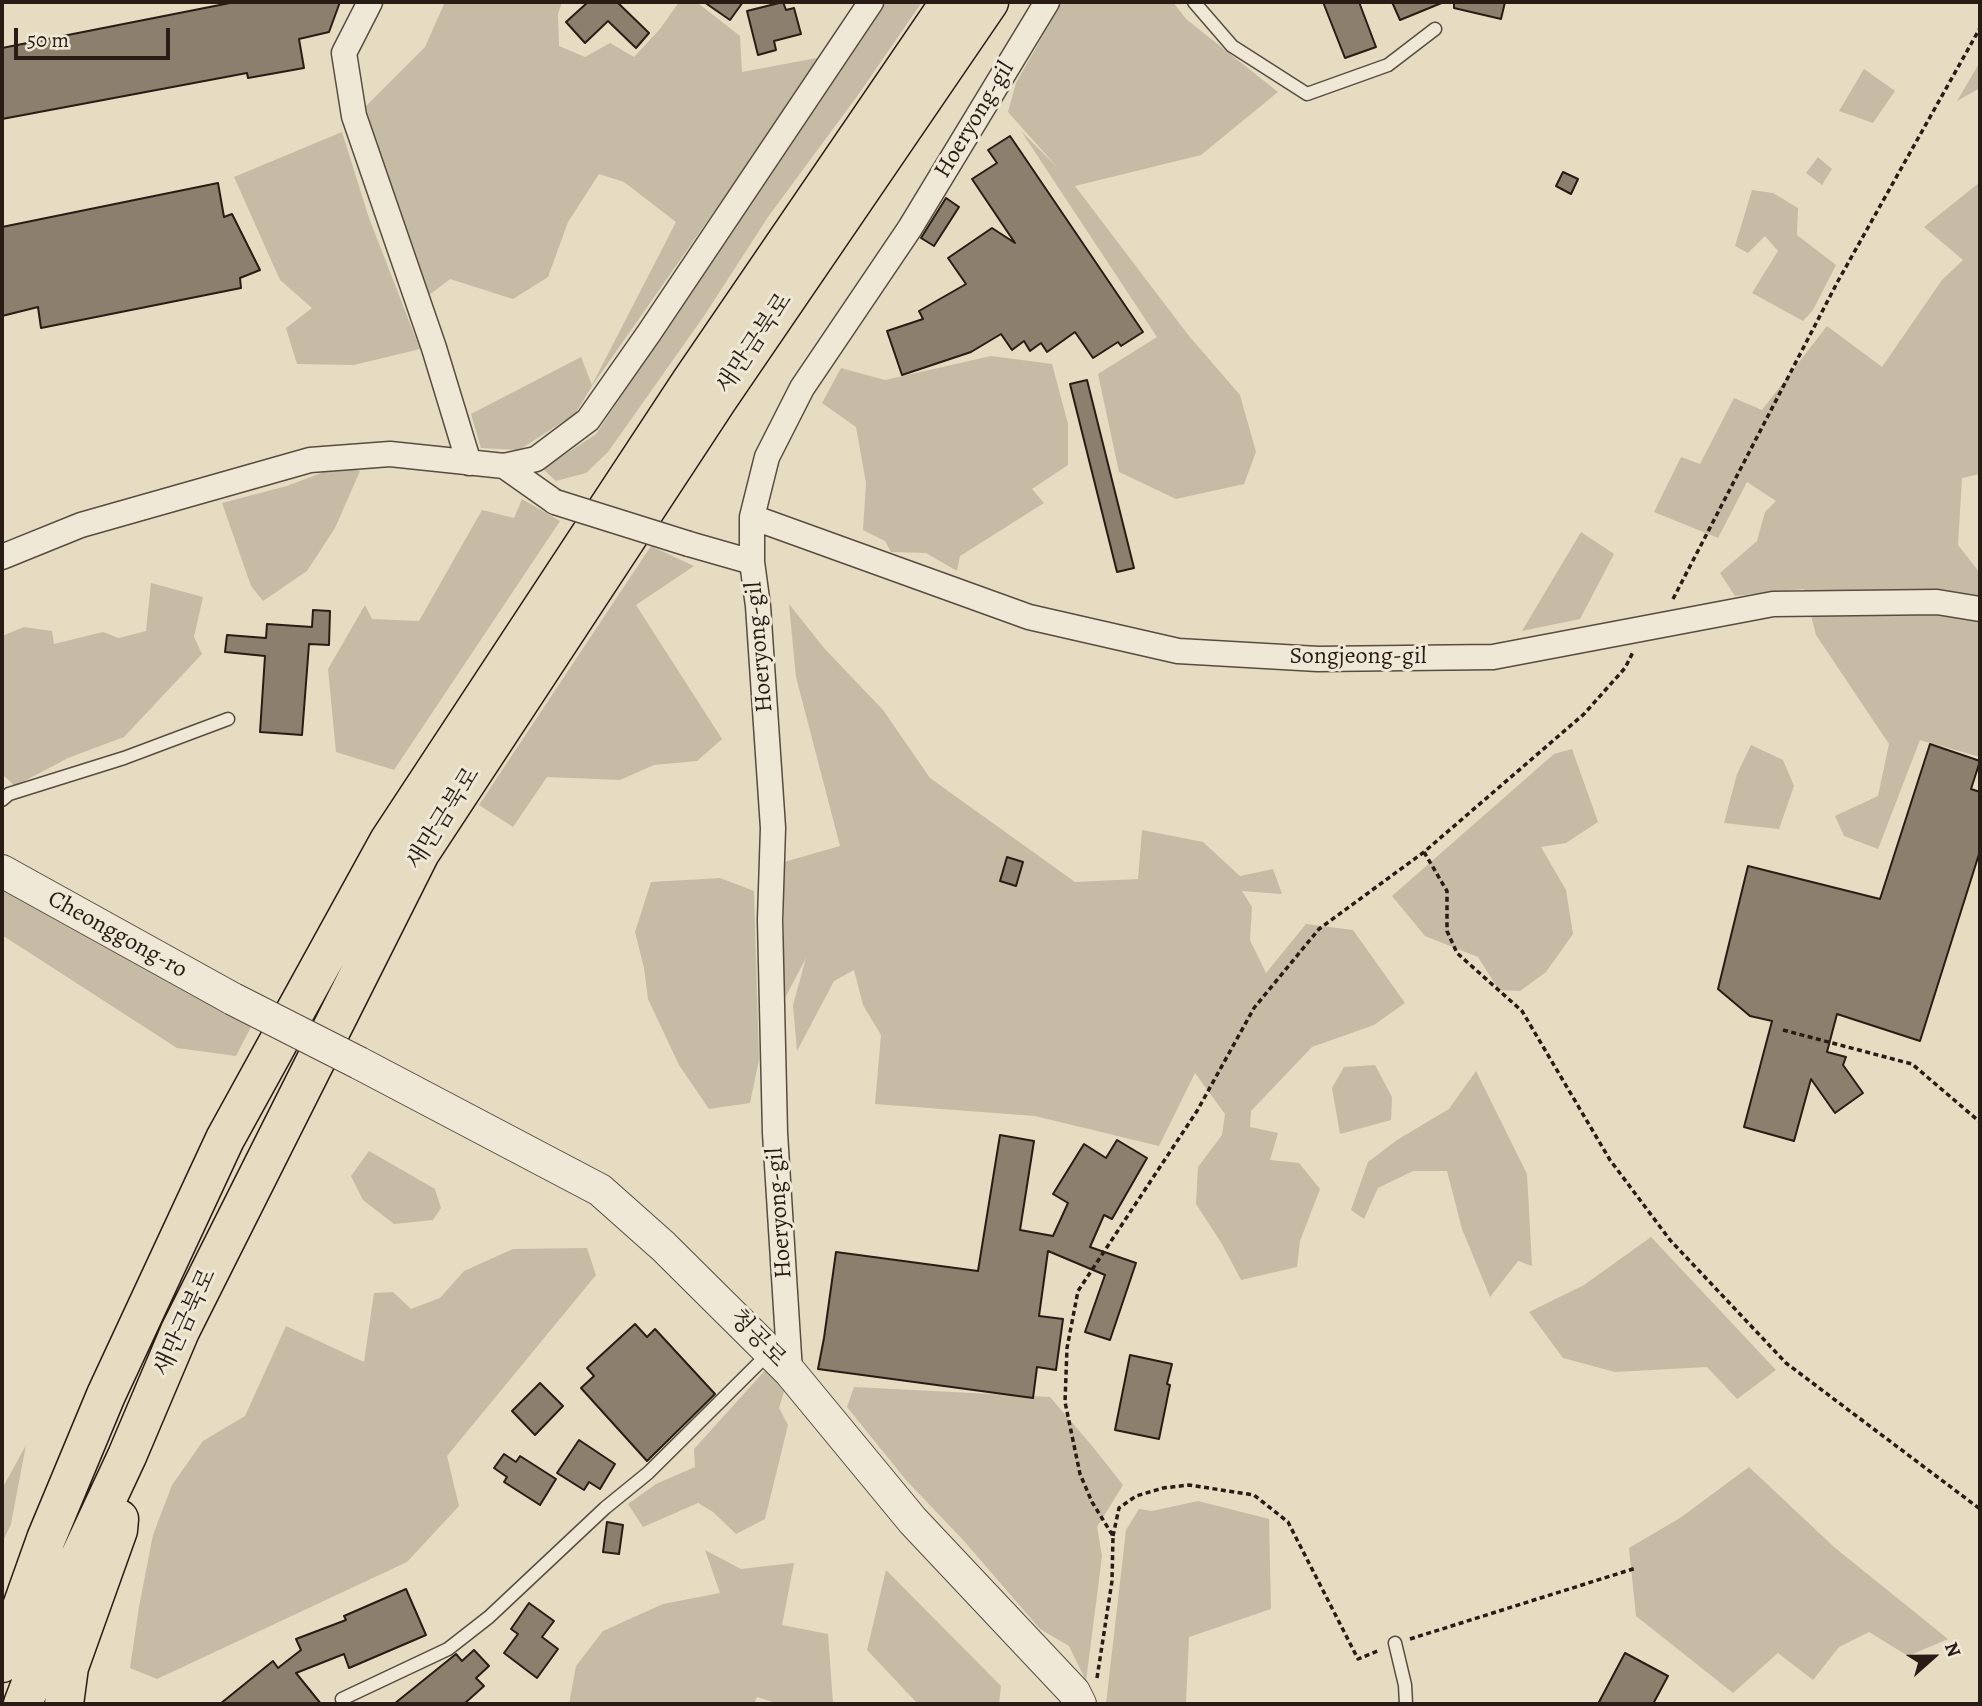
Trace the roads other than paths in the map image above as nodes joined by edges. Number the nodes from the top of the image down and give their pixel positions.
1 (370, 2) edge
2 (871, 2) edge
3 (950, 2) edge
4 (989, 2) edge
5 (1047, 2) edge
6 (1194, 2) edge
7 (1435, 29) dead end
8 (469, 463) junction
9 (503, 467) junction
10 (752, 517) junction
11 (2, 557) edge
12 (752, 562) junction
13 (1980, 609) edge
14 (228, 719) dead end
15 (2, 800) edge
16 (2, 871) edge
17 (359, 1063) joint
18 (780, 1362) junction
19 (106, 1395) junction
20 (127, 1456) junction
21 (21, 1570) junction
22 (2, 1605) edge
23 (2, 1623) edge
24 (1395, 1643) road end
25 (2, 1663) edge
26 (69, 1667) junction
27 (1088, 1696) edge
28 (342, 1699) dead end
29 (23, 1704) edge
30 (57, 1704) edge
31 (64, 1704) edge
32 (1406, 1704) edge

1 - 8 street
2 - 9 street
3 - 19 highway, 새만금북로
4 - 20 highway, 새만금북로
5 - 10 street, Hoeryong-gil
6 - 7 lane
8 - 9 street
8 - 11 street
9 - 12 street, bridge
10 - 12 street, Hoeryong-gil
10 - 13 street, Songjeong-gil
12 - 18 street, Hoeryong-gil
14 - 15 lane
16 - 17 street, Cheonggong-ro, bridge
17 - 18 street, 청공로
18 - 27 street, 청공로
18 - 28 lane
19 - 21 highway
19 - 25 highway, 새만금북로
20 - 26 highway
20 - 29 highway, 새만금북로
21 - 22 highway
21 - 23 highway
24 - 32 lane
26 - 30 highway
26 - 31 highway

